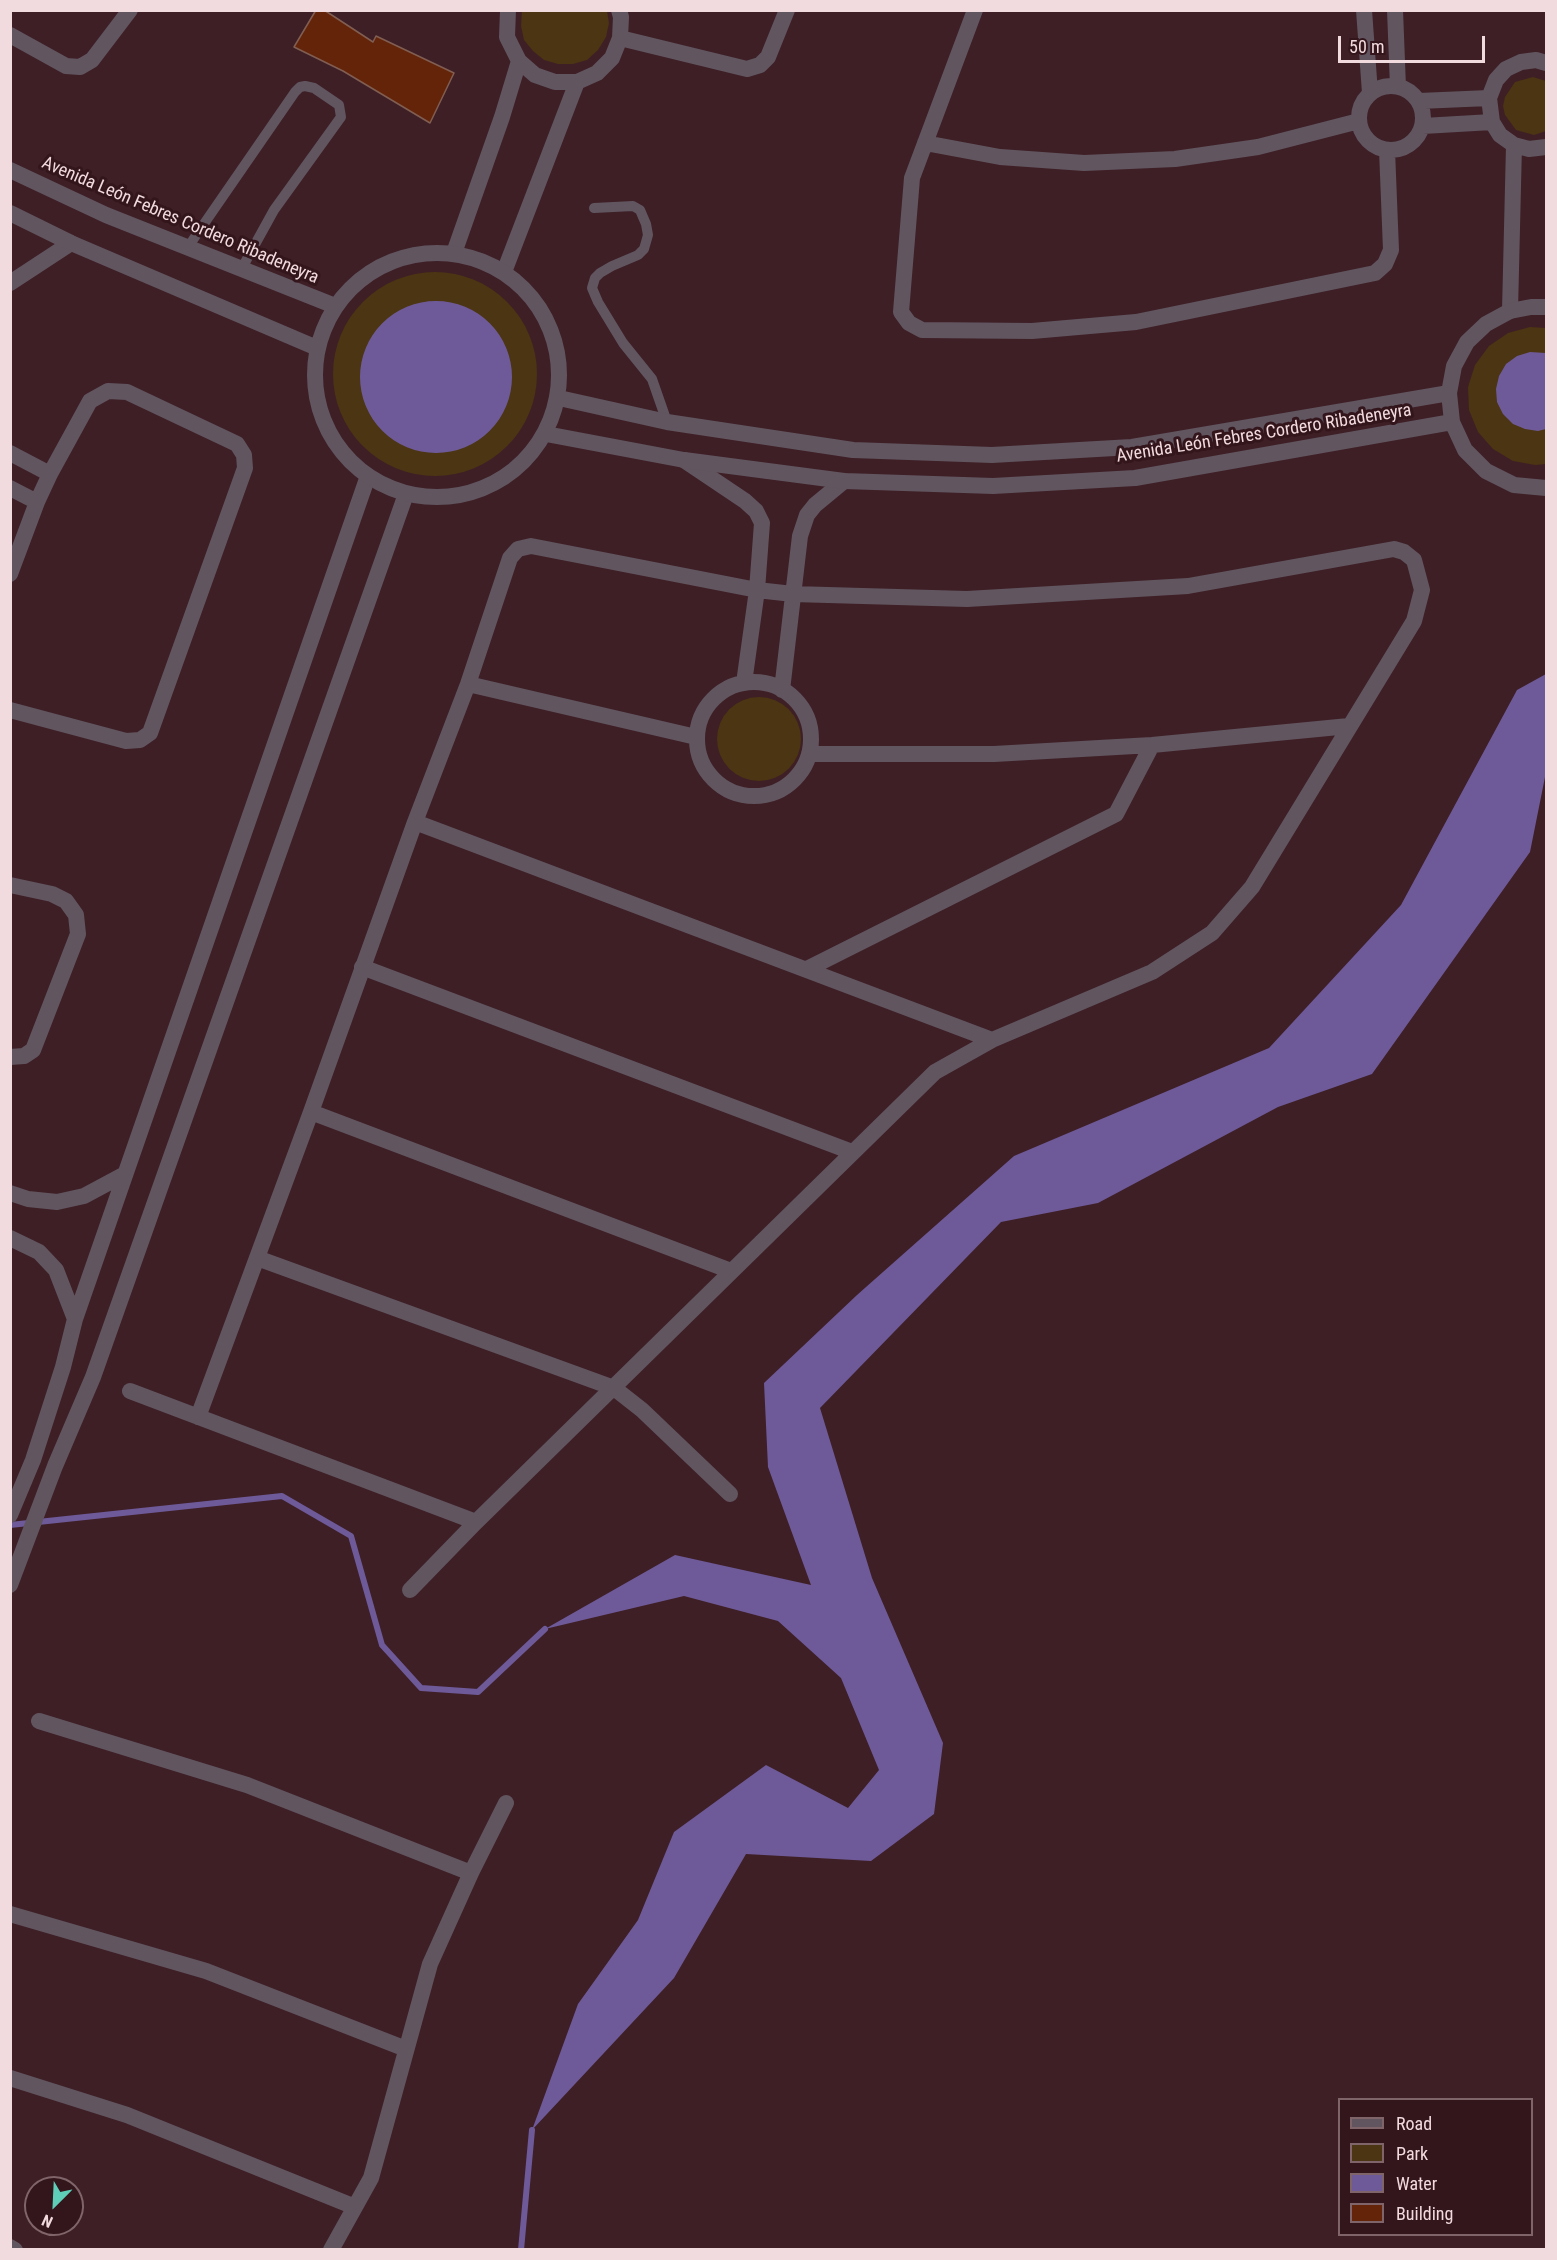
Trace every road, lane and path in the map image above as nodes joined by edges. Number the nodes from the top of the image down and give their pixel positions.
1 (130, 10) edge
2 (508, 10) edge
3 (619, 10) edge
4 (787, 10) edge
5 (975, 10) edge
6 (1364, 10) edge
7 (1395, 10) edge
8 (10, 35) edge
9 (620, 38) junction
10 (519, 61) junction
11 (1546, 63) edge
12 (577, 82) junction
13 (1398, 87) junction
14 (1370, 93) junction
15 (1489, 98) junction
16 (1419, 101) junction
17 (1359, 121) junction
18 (1492, 122) junction
19 (1423, 126) junction
20 (925, 143) junction
21 (1514, 145) junction
22 (1546, 147) edge
23 (1387, 150) junction
24 (10, 170) edge
25 (594, 208) dead end
26 (10, 213) edge
27 (71, 243) junction
28 (188, 247) junction
29 (454, 254) junction
30 (242, 268) junction
31 (504, 272) junction
32 (10, 282) edge
33 (335, 306) junction
34 (1546, 307) edge
35 (1510, 311) junction
36 (317, 348) junction
37 (1449, 393) junction
38 (559, 398) junction
39 (667, 422) junction
40 (1452, 422) junction
41 (546, 434) junction
42 (10, 453) edge
43 (684, 460) junction
44 (50, 474) junction
45 (368, 477) junction
46 (844, 480) junction
47 (10, 488) edge
48 (1546, 488) edge
49 (406, 494) junction
50 (37, 502) junction
51 (10, 574) edge
52 (757, 590) junction
53 (793, 594) junction
54 (744, 683) junction
55 (468, 684) junction
56 (782, 690) junction
57 (10, 710) edge
58 (1349, 726) junction
59 (696, 737) junction
60 (1152, 745) junction
61 (809, 754) junction
62 (415, 822) junction
63 (10, 885) edge
64 (362, 967) junction
65 (807, 969) junction
66 (992, 1040) junction
67 (10, 1057) edge
68 (311, 1112) junction
69 (852, 1152) junction
70 (125, 1174) junction
71 (10, 1193) edge
72 (10, 1238) edge
73 (257, 1258) junction
74 (731, 1271) junction
75 (75, 1319) junction
76 (614, 1388) junction
77 (130, 1391) dead end
78 (198, 1417) junction
79 (730, 1494) dead end
80 (10, 1515) edge
81 (476, 1522) junction
82 (11, 1582) edge
83 (410, 1590) dead end
84 (39, 1721) dead end
85 (506, 1803) dead end
86 (471, 1873) junction
87 (10, 1914) edge
88 (406, 2049) junction
89 (10, 2078) edge
90 (355, 2207) junction
91 (10, 2247) edge
92 (15, 2250) edge
93 (331, 2250) edge

1 - 8 street
2 - 10 street
3 - 9 street
4 - 9 street
5 - 20 street
6 - 14 street
7 - 13 street
9 - 12 street
10 - 12 street
10 - 29 street
11 - 15 street
12 - 31 street
13 - 14 street
13 - 16 street
14 - 17 street
15 - 16 street
15 - 18 street
16 - 19 street
17 - 20 street
17 - 23 street
18 - 19 street
18 - 21 street
19 - 23 street
20 - 23 street
21 - 22 street
21 - 35 street
24 - 28 street, Avenida León Febres Cordero Ribadeneyra
25 - 39 lane
26 - 27 street
27 - 32 street
27 - 36 street
28 - 30 street, Avenida León Febres Cordero Ribadeneyra
28 - 30 lane
29 - 31 street
29 - 33 street
30 - 33 street, Avenida León Febres Cordero Ribadeneyra
31 - 38 street
33 - 36 street
34 - 35 street
35 - 37 street
36 - 45 street
37 - 39 street, Avenida León Febres Cordero Ribadeneyra
37 - 40 street
38 - 39 street, Avenida León Febres Cordero Ribadeneyra
38 - 41 street
40 - 46 street, Avenida León Febres Cordero Ribadeneyra
40 - 48 street
41 - 43 street, Avenida León Febres Cordero Ribadeneyra
41 - 49 street
42 - 44 street
43 - 46 street, Avenida León Febres Cordero Ribadeneyra
43 - 52 street
44 - 50 street
44 - 57 street
45 - 49 street
45 - 70 street
46 - 53 street
47 - 50 street
49 - 82 street
50 - 51 street
52 - 53 street
52 - 54 street
52 - 55 street
53 - 56 street
53 - 58 street
54 - 56 street
54 - 59 street
55 - 59 street
55 - 62 street
56 - 61 street
58 - 60 street
58 - 66 street
59 - 61 street
60 - 61 street
60 - 65 street
62 - 64 street
62 - 65 street
63 - 67 street
64 - 68 street
64 - 69 street
65 - 66 street
66 - 69 street
68 - 73 street
68 - 74 street
69 - 74 street
70 - 71 street
70 - 75 street
72 - 75 street
73 - 76 street
73 - 78 street
74 - 76 street
75 - 80 street
76 - 79 street
76 - 81 street
77 - 78 street
78 - 81 street
81 - 83 street
84 - 86 street
85 - 86 street
86 - 88 street
87 - 88 street
88 - 90 street
89 - 90 street
90 - 93 street
91 - 92 street

